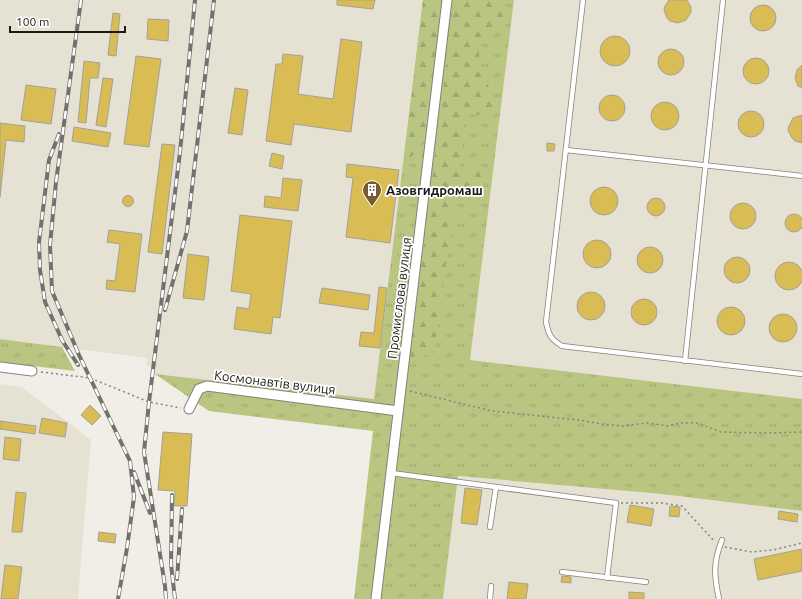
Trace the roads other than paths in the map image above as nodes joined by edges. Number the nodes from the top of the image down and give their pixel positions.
1 (447, 0) edge
2 (583, 0) edge
3 (723, 0) edge
4 (566, 150) junction
5 (706, 166) junction
6 (802, 176) edge
7 (685, 361) junction
8 (0, 368) edge
9 (32, 371) road end
10 (802, 374) edge
11 (189, 409) road end
12 (398, 411) junction
13 (391, 473) junction
14 (496, 487) junction
15 (490, 526) dead end
16 (722, 540) dead end
17 (562, 572) dead end
18 (607, 578) junction
19 (646, 582) dead end
20 (491, 586) dead end
21 (376, 599) edge
22 (490, 599) edge
23 (719, 599) edge

1 - 12 street, Промислова вулиця
2 - 4 lane
3 - 5 lane
4 - 5 lane
4 - 7 lane
5 - 6 lane
5 - 7 lane
7 - 10 lane
8 - 9 street
11 - 12 street, Космонавтів вулиця
12 - 13 street, Промислова вулиця
13 - 14 lane
13 - 21 street, Промислова вулиця
14 - 15 lane
14 - 18 lane
16 - 23 lane
17 - 18 lane
18 - 19 lane
20 - 22 lane

